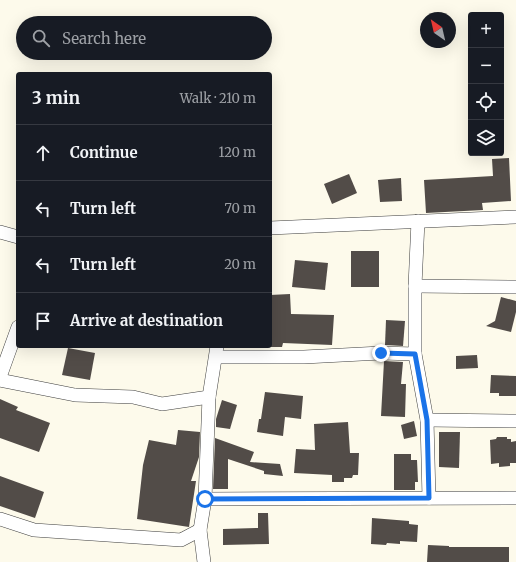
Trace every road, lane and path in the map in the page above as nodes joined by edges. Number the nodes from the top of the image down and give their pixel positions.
1 (516, 217) edge
2 (418, 221) junction
3 (272, 228) edge
4 (0, 232) edge
5 (16, 236) edge
6 (415, 286) junction
7 (516, 287) edge
8 (16, 333) edge
9 (217, 352) edge
10 (415, 354) junction
11 (0, 377) edge
12 (0, 380) edge
13 (209, 397) junction
14 (427, 420) junction
15 (516, 421) edge
16 (429, 498) junction
17 (516, 498) edge
18 (205, 499) junction
19 (0, 519) edge
20 (200, 530) junction
21 (204, 562) edge

1 - 2 street
2 - 3 street
2 - 6 street
4 - 5 street
6 - 7 street
6 - 10 street
8 - 11 street
9 - 10 street
9 - 13 street
10 - 14 street
12 - 13 street
13 - 18 street
14 - 15 street
14 - 16 street
16 - 17 street
16 - 18 street
18 - 20 street
19 - 20 street
20 - 21 street

